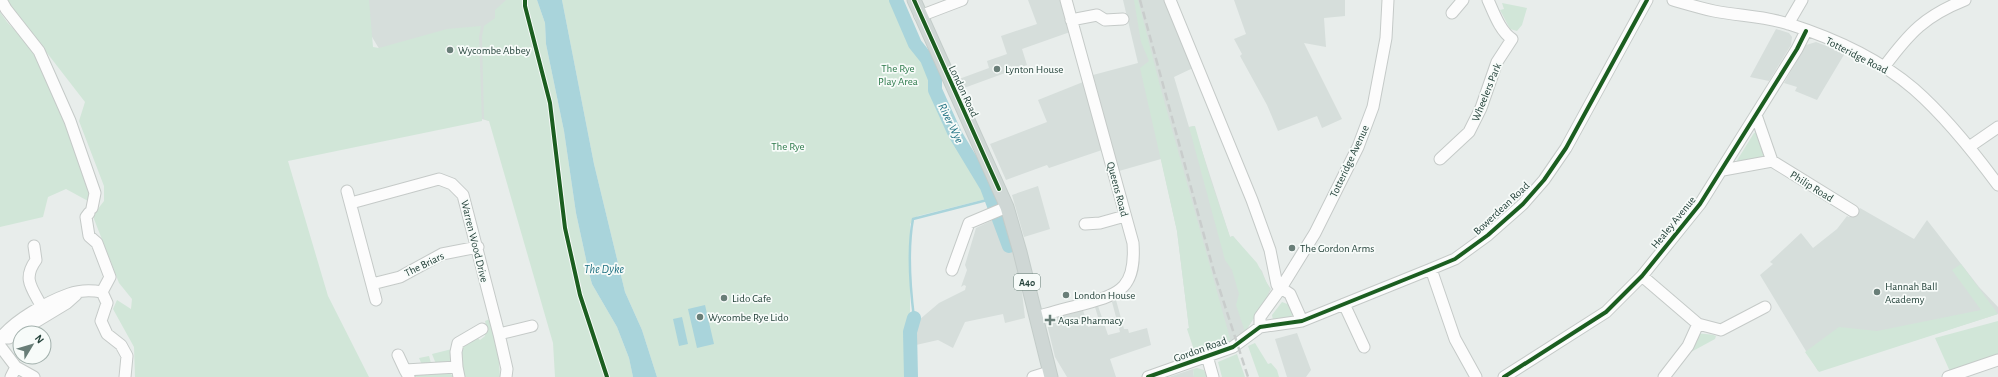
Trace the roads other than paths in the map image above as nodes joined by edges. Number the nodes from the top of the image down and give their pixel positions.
1 (1, 0) edge
2 (914, 0) edge
3 (962, 0) edge
4 (1066, 0) edge
5 (1170, 0) edge
6 (1388, 0) edge
7 (1462, 0) edge
8 (1488, 0) edge
9 (1647, 0) edge
10 (1673, 0) edge
11 (1802, 0) edge
12 (1966, 0) edge
13 (1452, 13) dead end
14 (920, 16) junction
15 (1123, 19) dead end
16 (1071, 20) junction
17 (1788, 24) junction
18 (1806, 30) junction
19 (1884, 67) junction
20 (1756, 115) junction
21 (1998, 127) edge
22 (1969, 147) junction
23 (1440, 159) dead end
24 (1772, 161) junction
25 (1723, 170) junction
26 (1998, 185) edge
27 (347, 191) dead end
28 (351, 203) junction
29 (1007, 207) junction
30 (1853, 211) dead end
31 (1125, 216) junction
32 (1085, 224) dead end
33 (34, 246) dead end
34 (478, 247) junction
35 (1431, 269) junction
36 (952, 270) dead end
37 (1642, 276) junction
38 (372, 284) junction
39 (1281, 288) junction
40 (80, 292) junction
41 (102, 292) junction
42 (376, 300) dead end
43 (1344, 304) junction
44 (42, 307) junction
45 (1765, 307) dead end
46 (1036, 317) junction
47 (1302, 320) junction
48 (1698, 324) junction
49 (532, 326) dead end
50 (1260, 327) junction
51 (482, 329) dead end
52 (499, 334) junction
53 (0, 338) edge
54 (0, 346) edge
55 (1364, 347) dead end
56 (398, 355) dead end
57 (1207, 356) junction
58 (1998, 360) edge
59 (13, 372) edge
60 (458, 372) edge
61 (407, 373) edge
62 (1050, 374) edge
63 (34, 377) edge
64 (125, 377) edge
65 (506, 377) edge
66 (1033, 377) edge
67 (1148, 377) edge
68 (1213, 377) edge
69 (1476, 377) edge
70 (1504, 377) edge
71 (1664, 377) edge
72 (1948, 377) edge

1 - 41 street
2 - 14 main road, London Road / A40
3 - 14 street
4 - 16 street, Queens Road
5 - 39 street
6 - 39 street, Totteridge Avenue
7 - 13 street
8 - 23 street, Wheelers Park
9 - 35 street, Bowerdean Road
10 - 17 street, Totteridge Road
11 - 17 street
12 - 19 street
14 - 29 main road, London Road / A40
15 - 16 street
16 - 31 street, Queens Road
17 - 18 street, Totteridge Road
18 - 19 street, Totteridge Road
18 - 20 street, Healey Avenue
19 - 22 street, Totteridge Road
20 - 24 street
20 - 25 street, Healey Avenue
21 - 22 street
22 - 26 street, Totteridge Road
24 - 25 street
24 - 30 street, Philip Road
25 - 37 street, Healey Avenue
27 - 28 street
28 - 34 street, Warren Wood Drive
28 - 38 street
29 - 36 street
29 - 46 main road, London Road / A40
31 - 32 street
31 - 46 street, Queens Road
33 - 44 street
34 - 38 street, The Briars
34 - 52 street, Warren Wood Drive
35 - 43 street, Bowerdean Road
35 - 69 street
37 - 48 street
37 - 70 street, Healey Avenue
38 - 42 street
39 - 47 street
39 - 50 street
40 - 41 street
40 - 44 street
40 - 53 street
41 - 64 street
43 - 47 street, Bowerdean Road
43 - 55 street
44 - 53 street
45 - 48 street
46 - 62 main road, London Road / A40
47 - 50 street, Gordon Road
48 - 71 street
49 - 52 street
50 - 57 street, Gordon Road
51 - 60 street
52 - 65 street, Warren Wood Drive
54 - 59 street
56 - 61 street
57 - 67 street, Gordon Road
57 - 68 street
58 - 72 street
59 - 63 street
60 - 61 street
62 - 66 street

